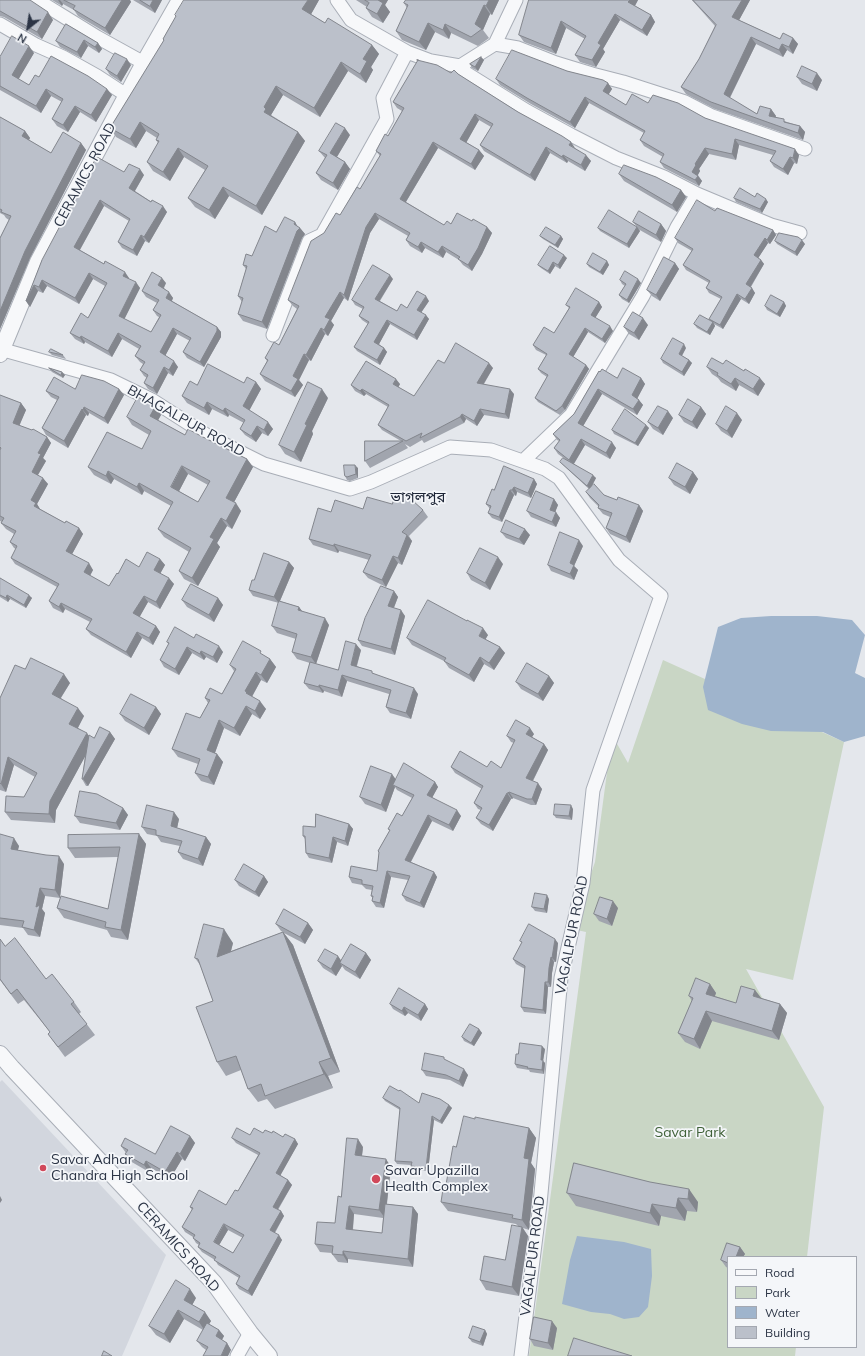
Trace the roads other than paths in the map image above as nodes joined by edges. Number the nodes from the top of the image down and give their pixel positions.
1 (37, 0) edge
2 (180, 0) edge
3 (337, 0) edge
4 (516, 0) edge
5 (0, 24) edge
6 (495, 44) junction
7 (407, 52) junction
8 (144, 63) junction
9 (460, 66) junction
10 (129, 93) junction
11 (805, 149) dead end
12 (697, 194) junction
13 (800, 233) dead end
14 (272, 335) dead end
15 (1, 351) edge
16 (523, 461) junction
17 (661, 596) joint
18 (0, 1054) edge
19 (250, 1333) junction
20 (237, 1356) edge
21 (269, 1356) edge
22 (521, 1356) edge

1 - 8 street
2 - 8 street, CERAMICS ROAD
3 - 7 street
4 - 6 street
5 - 10 street
6 - 9 street
6 - 11 street
7 - 9 street
7 - 14 street
8 - 10 street, CERAMICS ROAD
9 - 12 street
10 - 15 street, CERAMICS ROAD
12 - 13 street
12 - 16 street
15 - 16 street, BHAGALPUR ROAD
16 - 17 street, BHAGALPUR ROAD
17 - 22 street, VAGALPUR ROAD
18 - 19 street, CERAMICS ROAD
19 - 20 street
19 - 21 street, CERAMICS ROAD

